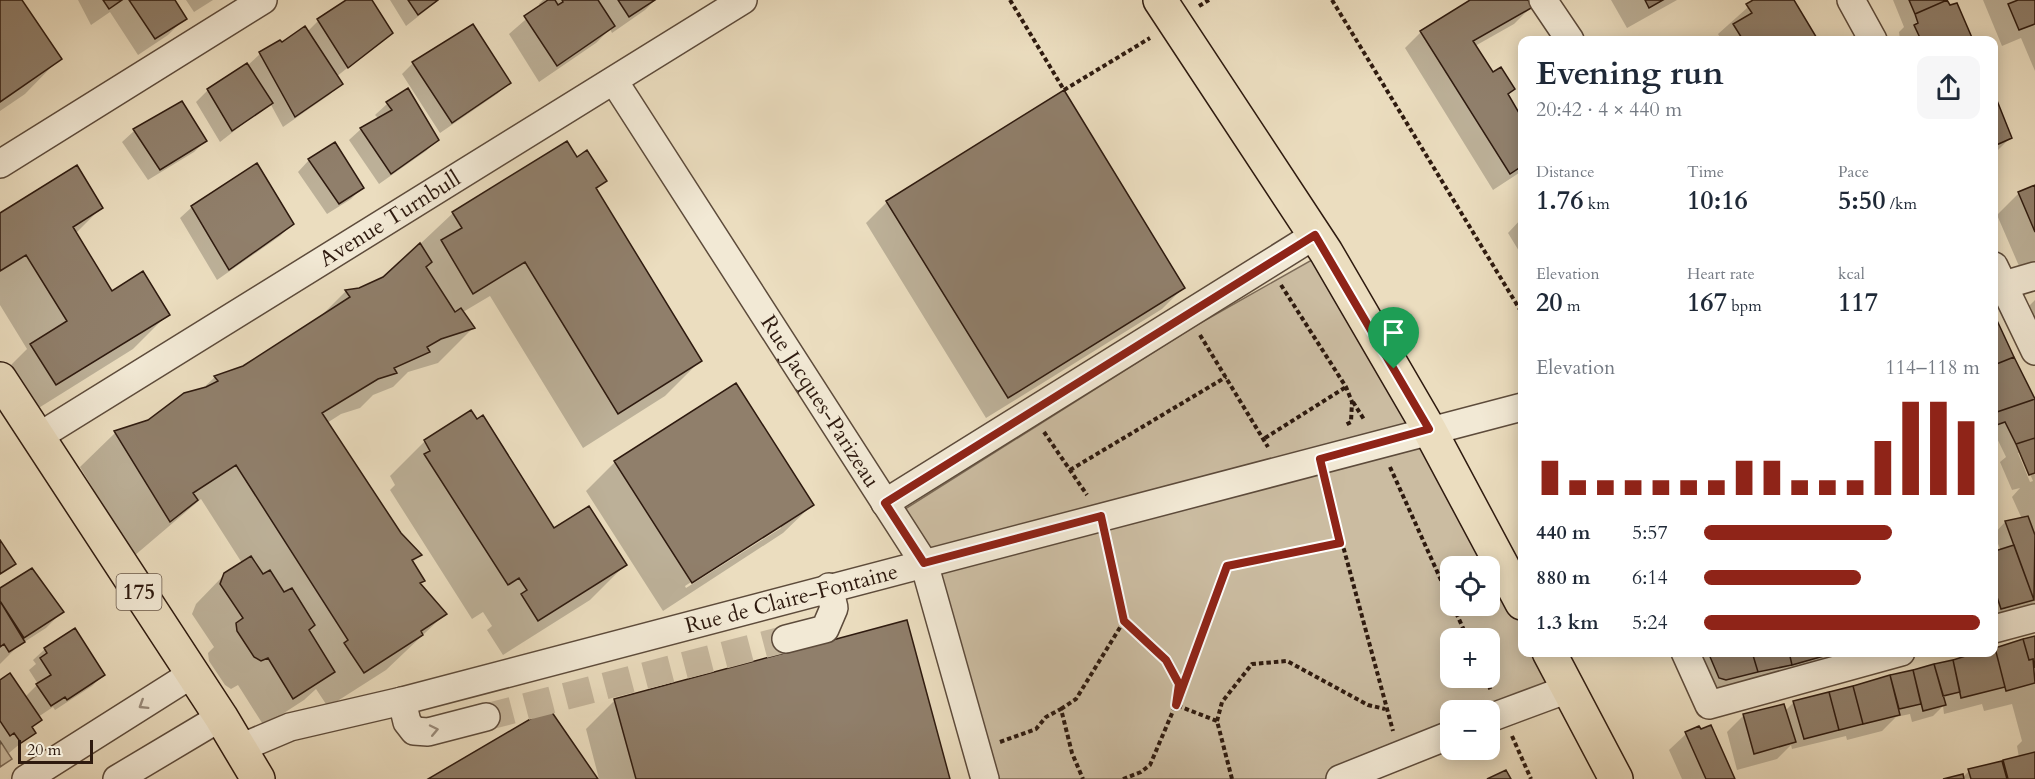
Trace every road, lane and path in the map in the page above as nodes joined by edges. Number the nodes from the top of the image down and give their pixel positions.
1 (263, 0) edge
2 (743, 0) edge
3 (1010, 0) edge
4 (1332, 0) edge
5 (1543, 0) edge
6 (1851, 0) edge
7 (1167, 12) edge
8 (1567, 36) edge
9 (1871, 36) edge
10 (614, 81) junction
11 (0, 164) edge
12 (1315, 235) junction
13 (1268, 264) junction
14 (2035, 276) edge
15 (1998, 280) edge
16 (1998, 282) edge
17 (1518, 306) edge
18 (1195, 326) dead end
19 (2035, 351) edge
20 (1226, 377) junction
21 (0, 379) edge
22 (1346, 387) junction
23 (1518, 408) edge
24 (1039, 424) dead end
25 (1341, 428) dead end
26 (1429, 429) junction
27 (38, 437) junction
28 (1265, 438) junction
29 (1278, 443) dead end
30 (1379, 443) junction
31 (1272, 458) junction
32 (1320, 459) junction
33 (1070, 470) junction
34 (885, 503) junction
35 (1101, 516) junction
36 (1340, 543) junction
37 (924, 563) junction
38 (1440, 578) edge
39 (829, 587) junction
40 (1518, 596) edge
41 (2035, 618) edge
42 (1124, 621) junction
43 (1998, 627) edge
44 (786, 639) tunnel mouth
45 (1552, 657) edge
46 (1687, 657) edge
47 (1880, 657) edge
48 (192, 674) junction
49 (1568, 689) junction
50 (402, 701) junction
51 (1176, 705) junction
52 (1061, 709) junction
53 (1386, 710) junction
54 (1500, 714) edge
55 (221, 717) junction
56 (486, 717) tunnel mouth
57 (1217, 720) junction
58 (1440, 739) edge
59 (238, 749) junction
60 (977, 751) junction
61 (1401, 756) junction
62 (1369, 775) edge
63 (27, 779) edge
64 (117, 779) edge
65 (258, 779) edge
66 (985, 779) edge
67 (1083, 779) edge
68 (1123, 779) edge
69 (1232, 779) edge
70 (1340, 779) edge
71 (1616, 779) edge

1 - 11 street
2 - 10 street, Avenue Turnbull
3 - 7 path
4 - 17 path
5 - 8 street
6 - 9 street
7 - 12 main road
10 - 27 street, Avenue Turnbull
10 - 34 street, Rue Jacques-Parizeau
12 - 13 street
12 - 26 main road
13 - 22 path
13 - 34 street
14 - 15 street
16 - 19 street
18 - 20 path
20 - 28 path
20 - 33 path
21 - 27 main road, 175
22 - 25 path
22 - 28 path
23 - 26 street, Rue de Claire-Fontaine
24 - 33 path
26 - 30 street, Rue de Claire-Fontaine
26 - 40 main road
27 - 48 main road, 175
28 - 31 path
29 - 31 path
30 - 32 street, Rue de Claire-Fontaine
30 - 38 path
31 - 32 street, Rue de Claire-Fontaine
31 - 35 street, Rue de Claire-Fontaine
32 - 36 path
33 - 35 path
34 - 37 street, Rue Jacques-Parizeau
35 - 37 street, Rue de Claire-Fontaine
35 - 42 path
36 - 51 path
36 - 53 path
37 - 39 street, Rue de Claire-Fontaine
37 - 60 street, Rue Jacques-Parizeau
39 - 44 street
39 - 50 street, Rue de Claire-Fontaine
41 - 43 street
42 - 51 path
42 - 52 path
45 - 49 main road
46 - 47 street
48 - 55 main road, 175
48 -> 63 street
49 - 54 street
49 - 71 main road
50 -> 56 street
50 - 59 street, Rue de Claire-Fontaine
51 - 57 path
51 - 68 path
52 - 60 path
52 - 67 path
53 - 57 path
53 - 61 path
55 - 59 main road, 175
55 - 64 street
57 - 69 path
58 - 61 street
59 - 65 main road, 175
60 - 66 street, Rue Jacques-Parizeau
61 - 62 street
62 - 70 street

